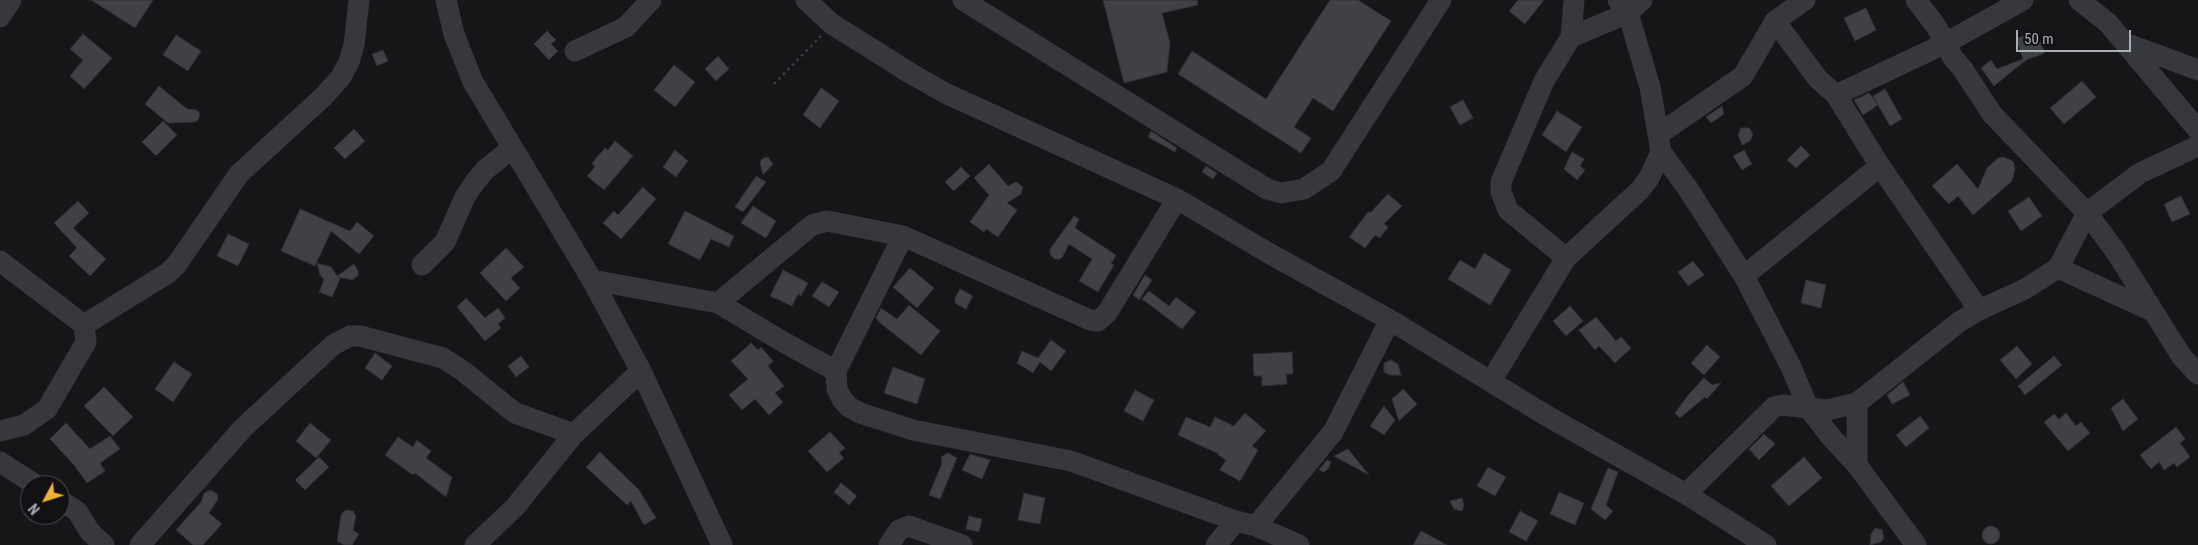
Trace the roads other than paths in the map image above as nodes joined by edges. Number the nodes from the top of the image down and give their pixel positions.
1 (11, 0) edge
2 (360, 0) edge
3 (446, 0) edge
4 (651, 0) edge
5 (806, 0) edge
6 (963, 0) edge
7 (1440, 0) edge
8 (1574, 0) edge
9 (1805, 0) edge
10 (1916, 0) edge
11 (2023, 0) edge
12 (2079, 0) edge
13 (2103, 0) edge
14 (1629, 4) edge
15 (0, 17) edge
16 (1775, 22) junction
17 (2108, 23) junction
18 (1571, 37) junction
19 (2123, 42) junction
20 (1946, 43) junction
21 (575, 51) dead end
22 (2198, 70) edge
23 (1836, 95) junction
24 (2198, 130) edge
25 (1660, 143) junction
26 (2198, 146) edge
27 (512, 148) junction
28 (1880, 166) junction
29 (1177, 199) junction
30 (2087, 213) junction
31 (903, 236) junction
32 (1566, 258) junction
33 (0, 261) edge
34 (422, 265) dead end
35 (2058, 268) junction
36 (1744, 276) junction
37 (592, 280) junction
38 (718, 302) junction
39 (1979, 310) junction
40 (2152, 311) junction
41 (1390, 320) junction
42 (84, 325) junction
43 (836, 371) junction
44 (641, 372) junction
45 (2198, 374) edge
46 (1491, 381) junction
47 (1857, 402) junction
48 (1808, 408) junction
49 (0, 431) edge
50 (574, 434) junction
51 (0, 462) edge
52 (1857, 465) junction
53 (20, 475) edge
54 (1686, 494) junction
55 (70, 506) edge
56 (1246, 524) junction
57 (104, 545) edge
58 (140, 545) edge
59 (474, 545) edge
60 (722, 545) edge
61 (889, 545) edge
62 (962, 545) edge
63 (1216, 545) edge
64 (1299, 545) edge
65 (1766, 545) edge
66 (1916, 545) edge

1 - 15 street
2 - 42 street
3 - 27 street
4 - 21 street
5 - 29 street
6 - 7 street
8 - 18 street
9 - 16 street
10 - 20 street
11 - 20 street
12 - 17 street
13 - 17 street
14 - 18 street
14 - 25 street
16 - 23 street
16 - 25 street
17 - 19 street
18 - 32 street
19 - 22 street
19 - 24 street
20 - 23 street
20 - 30 street
23 - 28 street
25 - 32 street
25 - 36 street
26 - 30 street
27 - 34 street
27 - 37 street
28 - 36 street
28 - 39 street
29 - 31 street
29 - 41 street
30 - 35 street
30 - 40 street
31 - 38 street
31 - 43 street
32 - 46 street
33 - 42 street
35 - 39 street
35 - 40 street
36 - 48 street
37 - 38 street
37 - 44 street
38 - 43 street
39 - 47 street
40 - 45 street
41 - 46 street
41 - 56 street
42 - 49 street
43 - 56 street
44 - 50 street
44 - 60 street
46 - 54 street
47 - 48 street
47 - 52 street
48 - 52 street
48 - 54 street
50 - 58 street
50 - 59 street
51 - 53 street
52 - 66 street
54 - 65 street
55 - 57 street
56 - 63 street
56 - 64 street
61 - 62 street

